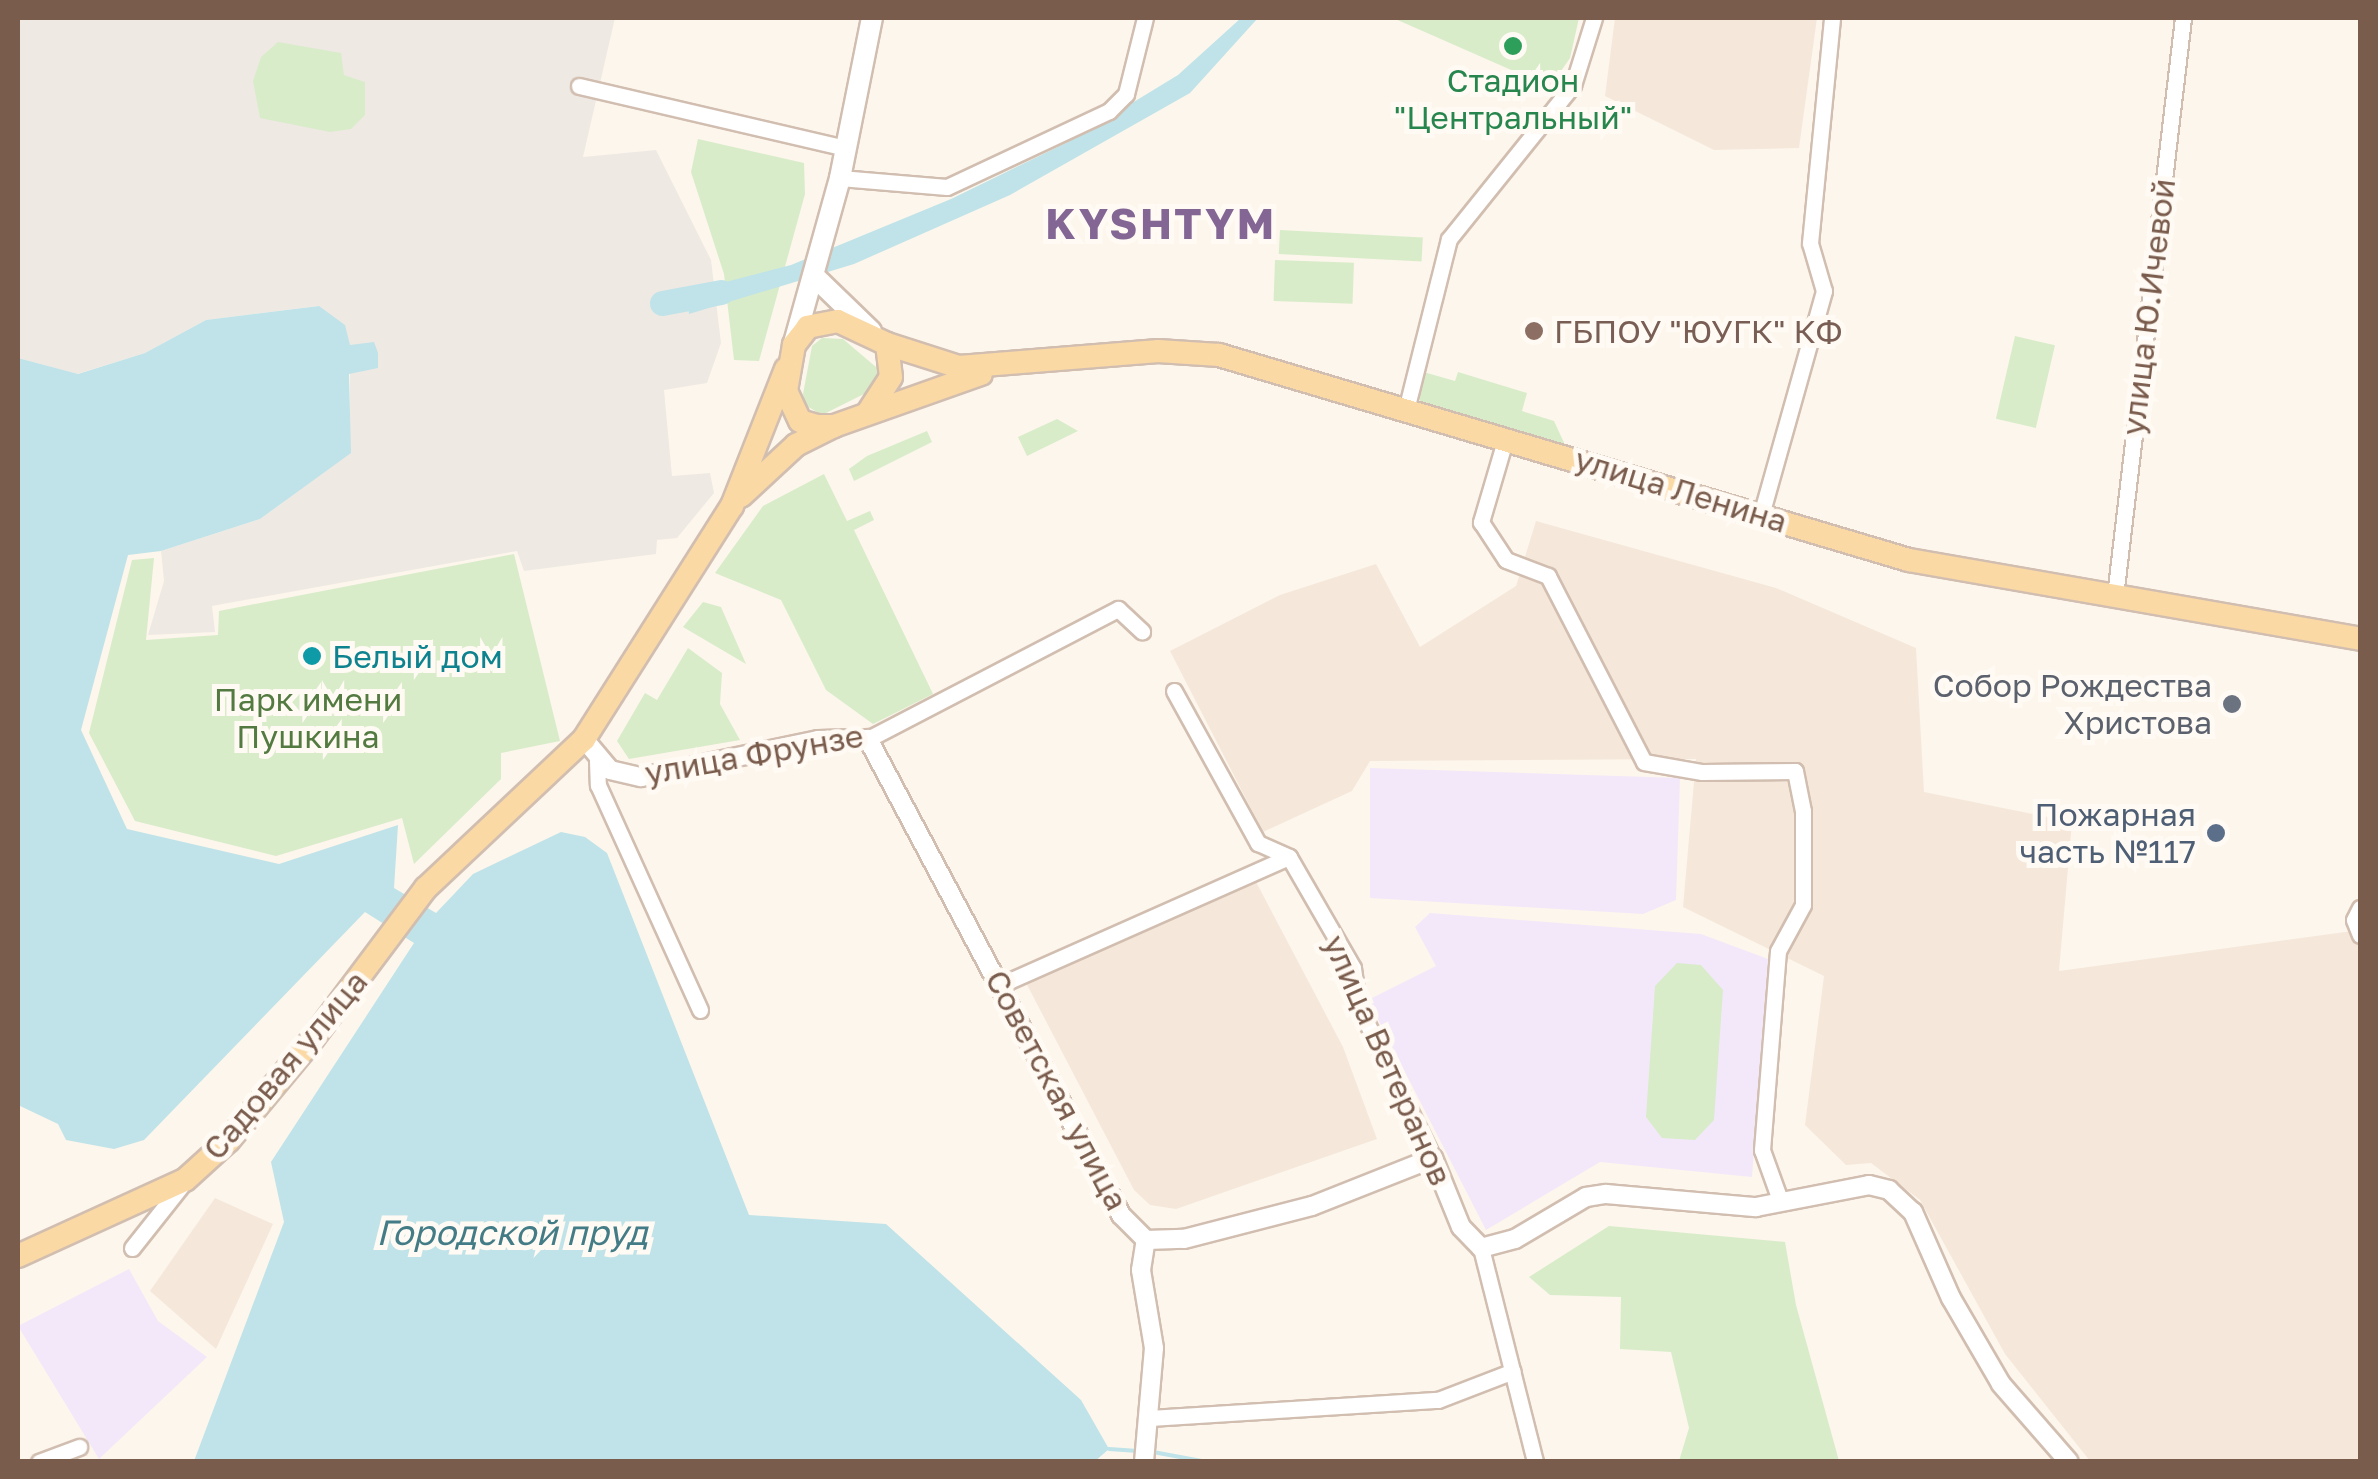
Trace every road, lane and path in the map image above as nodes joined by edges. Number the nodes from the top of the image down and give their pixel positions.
1 (872, 18) edge
2 (1145, 18) edge
3 (1594, 18) edge
4 (1832, 18) edge
5 (2184, 18) edge
6 (579, 86) dead end
7 (846, 148) junction
8 (840, 178) junction
9 (815, 277) junction
10 (883, 340) junction
11 (794, 344) junction
12 (1004, 367) junction
13 (786, 369) junction
14 (1407, 406) junction
15 (869, 411) junction
16 (834, 426) junction
17 (1506, 437) junction
18 (732, 506) junction
19 (1761, 515) junction
20 (2115, 596) junction
21 (1142, 631) dead end
22 (2360, 638) edge
23 (1174, 692) dead end
24 (868, 739) junction
25 (584, 740) junction
26 (597, 761) junction
27 (1289, 857) junction
28 (2360, 908) edge
29 (2360, 934) edge
30 (1000, 985) junction
31 (700, 1010) dead end
32 (1433, 1158) junction
33 (185, 1180) junction
34 (1780, 1200) junction
35 (1146, 1240) junction
36 (132, 1248) dead end
37 (1481, 1248) junction
38 (18, 1256) edge
39 (1513, 1371) junction
40 (1150, 1418) junction
41 (80, 1447) dead end
42 (39, 1462) edge
43 (1144, 1462) edge
44 (1535, 1462) edge
45 (2069, 1462) edge

1 - 7 main road
2 - 8 street
3 - 14 street
4 - 19 street
5 - 20 street, улица Ю.Ичевой
6 - 7 street
7 - 8 main road
8 - 9 main road
9 - 10 main road
9 - 11 main road
10 - 11 main road
10 - 12 main road
10 - 15 main road
11 - 13 main road
12 - 14 main road, улица Ленина
12 - 15 main road
13 - 16 main road
13 - 18 main road
14 - 17 main road, улица Ленина
15 - 16 main road
16 - 18 main road
17 - 19 main road, улица Ленина
17 - 34 street
18 - 25 main road, Садовая улица
19 - 20 main road, улица Ленина
20 - 22 main road, улица Ленина
21 - 24 street, улица Фрунзе
23 - 27 street, улица Ветеранов
24 - 26 street, улица Фрунзе
24 - 30 street, Советская улица
25 - 26 street, улица Фрунзе
25 - 33 main road, Садовая улица
26 - 31 street
27 - 30 street
27 - 32 street, улица Ветеранов
28 - 29 street
30 - 35 street, Советская улица
32 - 35 street
32 - 37 street, улица Ветеранов
33 - 36 street, Садовая улица
33 - 38 main road, Садовая улица
34 - 37 street
34 - 45 street
35 - 40 street, Советская улица
37 - 39 street, улица Ветеранов
39 - 40 street
39 - 44 street, улица Ветеранов
40 - 43 street, Советская улица
41 - 42 street

